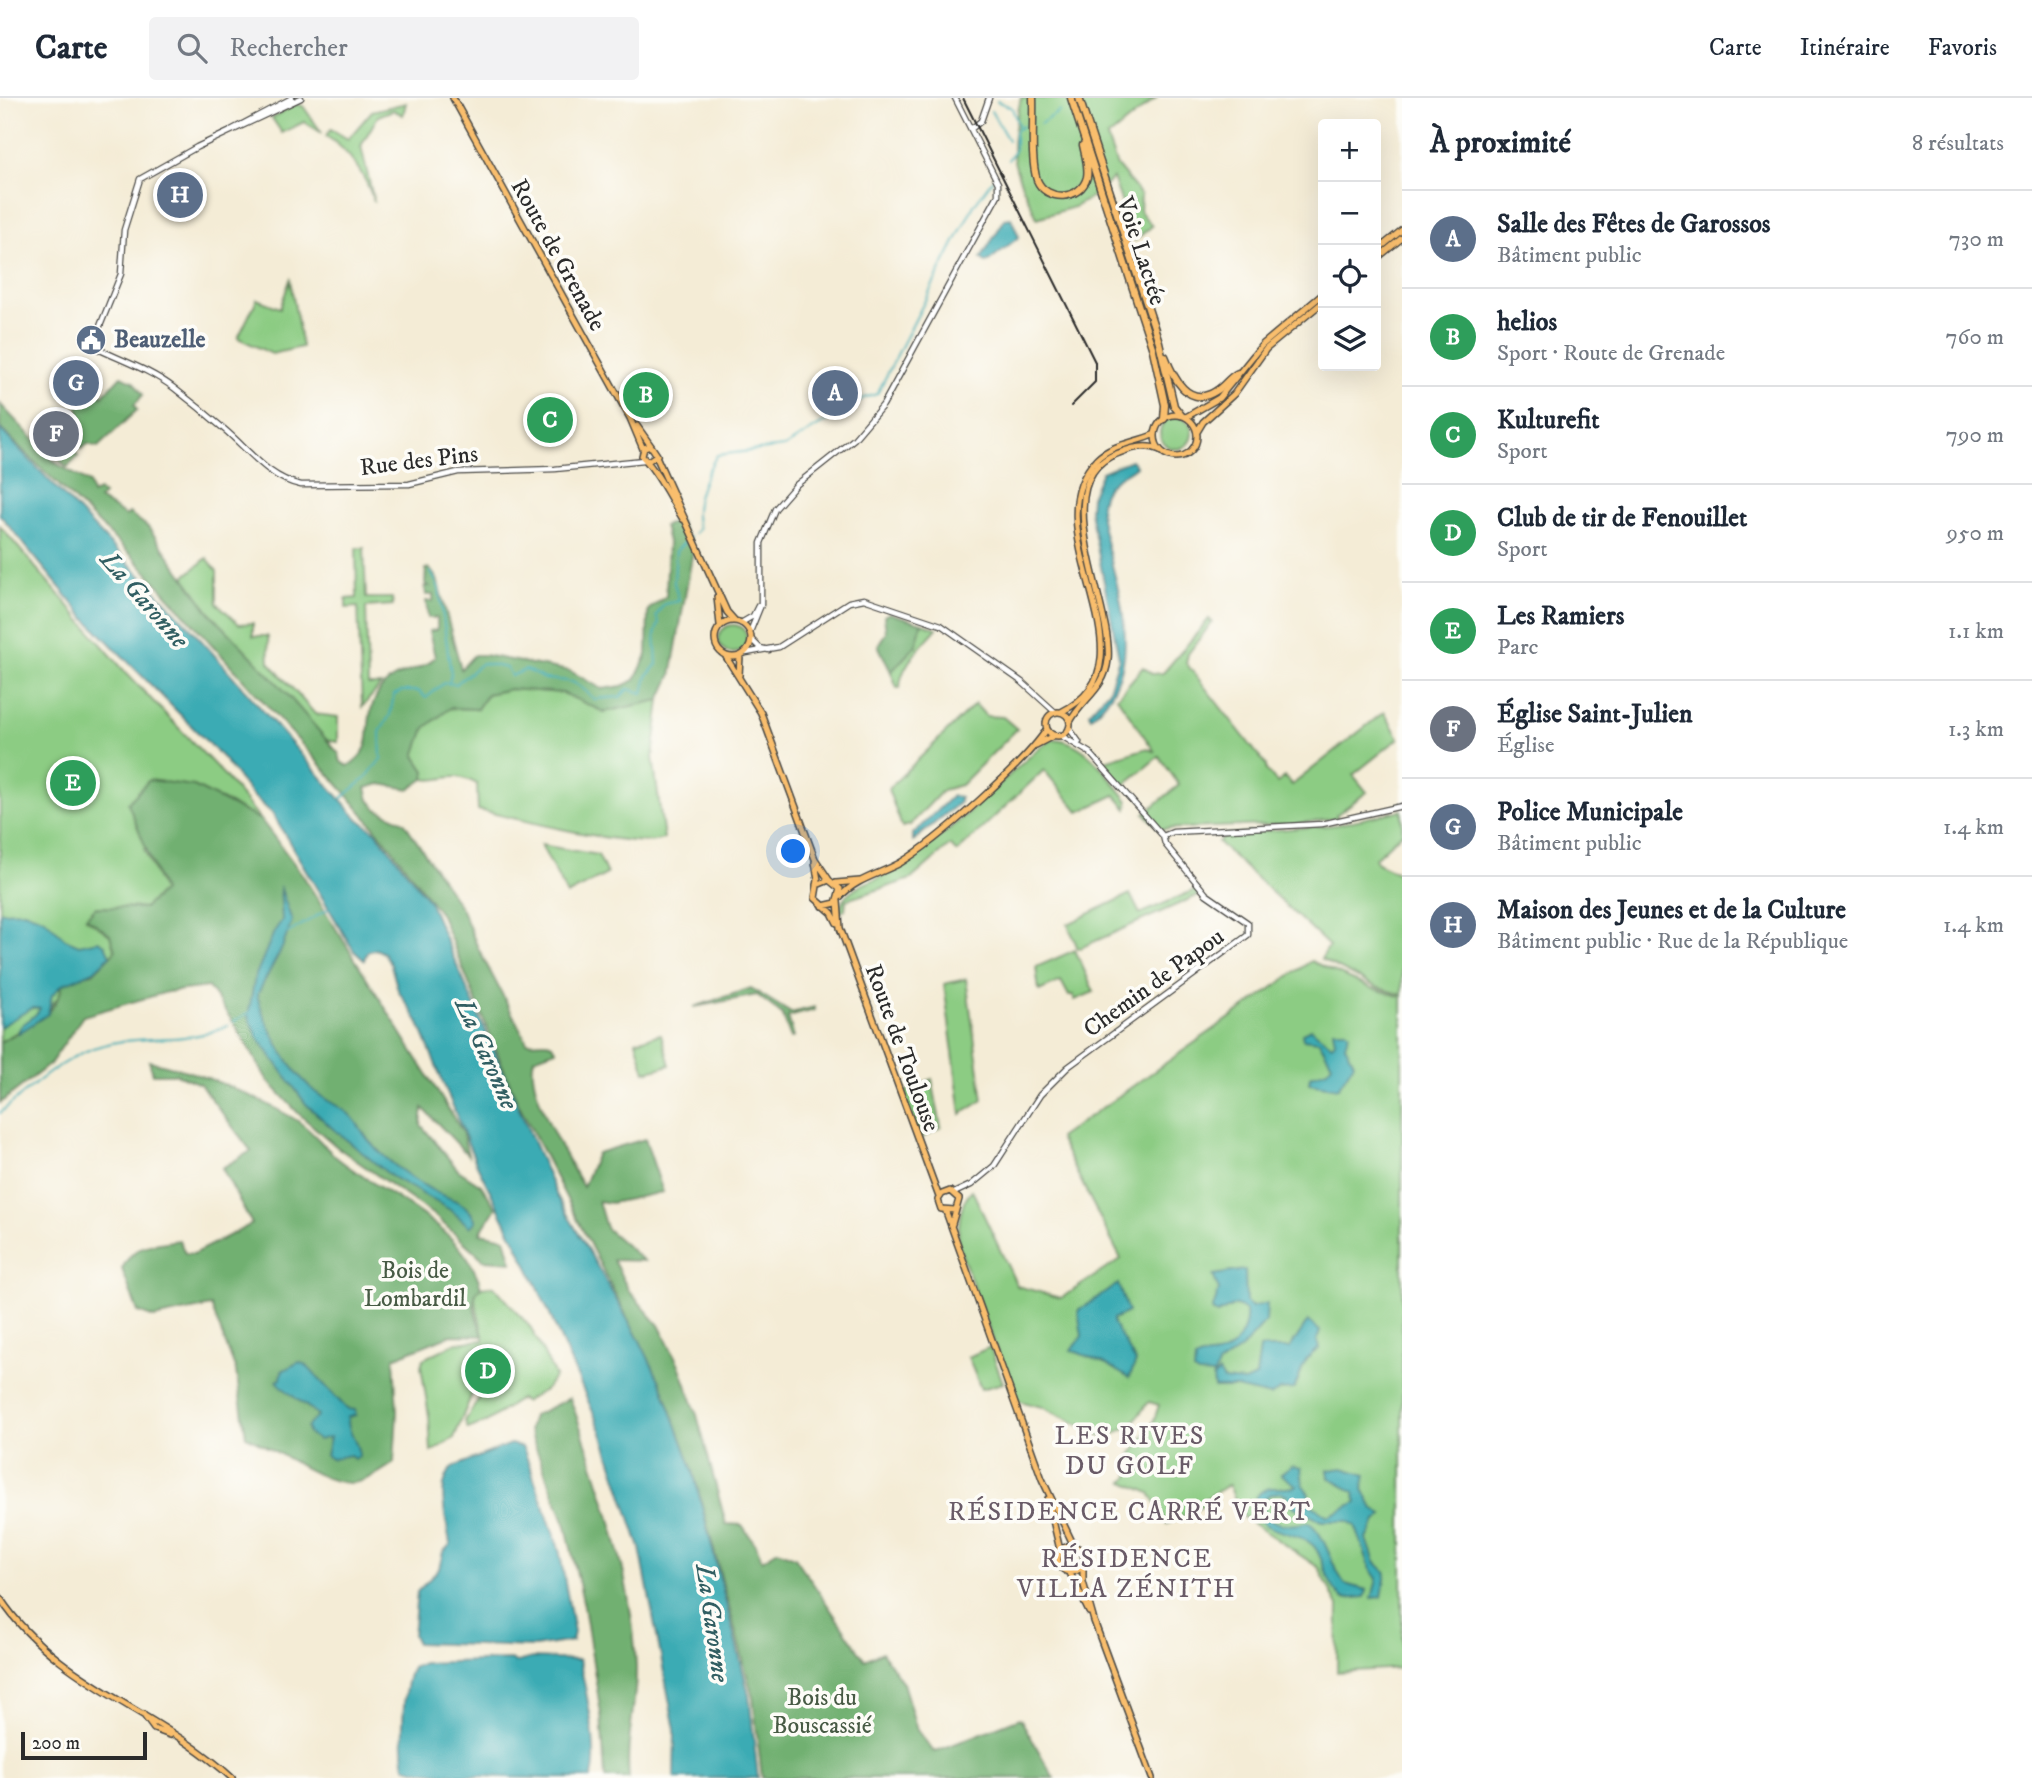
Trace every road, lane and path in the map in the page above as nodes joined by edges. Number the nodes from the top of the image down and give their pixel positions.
1 (292, 98) edge
2 (302, 98) edge
3 (955, 98) edge
4 (989, 98) edge
5 (1032, 98) edge
6 (1071, 98) edge
7 (1079, 98) edge
8 (454, 99) edge
9 (971, 129) junction
10 (228, 132) junction
11 (1084, 137) junction
12 (1402, 230) edge
13 (1402, 238) edge
14 (1381, 247) edge
15 (1381, 255) edge
16 (1318, 298) edge
17 (1318, 306) edge
18 (1149, 312) junction
19 (1238, 373) junction
20 (1184, 416) junction
21 (630, 418) junction
22 (1164, 419) junction
23 (1197, 432) junction
24 (1155, 434) junction
25 (651, 446) junction
26 (642, 450) junction
27 (1160, 450) junction
28 (656, 456) junction
29 (627, 459) junction
30 (646, 460) junction
31 (691, 530) junction
32 (714, 584) junction
33 (761, 596) junction
34 (738, 622) junction
35 (720, 625) junction
36 (750, 632) junction
37 (751, 639) junction
38 (770, 650) junction
39 (743, 655) junction
40 (726, 657) junction
41 (740, 679) junction
42 (1047, 706) junction
43 (1058, 712) junction
44 (1049, 716) junction
45 (1069, 725) junction
46 (1047, 729) junction
47 (1058, 735) junction
48 (1081, 746) junction
49 (1034, 747) junction
50 (1402, 806) edge
51 (1163, 836) junction
52 (815, 859) junction
53 (829, 880) junction
54 (863, 880) junction
55 (836, 883) junction
56 (817, 885) junction
57 (839, 899) junction
58 (823, 905) junction
59 (840, 928) junction
60 (933, 1179) junction
61 (971, 1185) junction
62 (945, 1192) junction
63 (954, 1193) junction
64 (939, 1197) junction
65 (958, 1199) junction
66 (955, 1210) junction
67 (946, 1212) junction
68 (951, 1227) junction
69 (1042, 1479) junction
70 (1074, 1546) junction
71 (1060, 1552) junction
72 (1083, 1565) junction
73 (1069, 1572) junction
74 (0, 1598) edge
75 (1094, 1621) junction
76 (232, 1778) edge
77 (1152, 1778) edge

1 - 10 street
2 - 10 street
3 - 9 street
4 - 9 street
5 - 11 highway
6 - 11 highway, Voie Lactée
7 - 18 highway, Voie Lactée
8 - 21 main road, Route de Grenade
9 - 33 street
10 - 29 street, Rue des Pins
11 - 22 highway, Voie Lactée
12 - 14 main road
13 - 15 main road
16 - 19 main road
17 - 23 main road
18 - 19 highway
18 - 20 highway, Voie Lactée
19 - 20 main road
20 - 22 main road
20 - 23 main road
21 - 25 main road, Route de Grenade
21 - 26 main road, Route de Grenade
22 - 24 main road
23 - 27 main road
24 - 27 main road
24 - 43 main road
25 - 26 main road
25 - 28 main road, Route de Grenade
26 - 29 street, Rue des Pins
26 - 30 main road, Route de Grenade
27 - 45 main road
28 - 30 main road
28 - 31 main road
29 - 30 street, Rue des Pins
30 - 31 main road
31 - 32 main road
32 - 34 main road
32 - 35 main road
33 - 34 street
33 - 36 street
34 - 35 main road
34 - 36 main road
35 - 40 main road
36 - 37 main road
37 - 38 street
37 - 39 main road
38 - 39 street
38 - 42 street
39 - 40 main road
39 - 41 main road
40 - 41 main road
41 - 52 main road
42 - 43 street
42 - 44 street
43 - 44 main road
43 - 45 main road
44 - 46 main road
45 - 47 main road
45 - 48 street
46 - 47 main road
46 - 49 main road
47 - 48 street
47 - 49 main road
48 - 51 street
49 - 54 main road
50 - 51 street
51 - 61 street, Chemin de Papou
52 - 53 main road
52 - 56 main road
53 - 55 main road
53 - 56 main road
54 - 55 main road
54 - 57 main road
55 - 57 main road
56 - 58 main road
57 - 58 main road
57 - 59 main road, Route de Toulouse
58 - 59 main road, Route de Toulouse
59 - 60 main road, Route de Toulouse
60 - 62 main road, Route de Toulouse
60 - 64 main road, Route de Toulouse
61 - 63 street, Chemin de Papou
61 - 65 street, Chemin de Papou
62 - 63 main road
62 - 64 main road
63 - 65 main road
64 - 67 main road
65 - 66 main road
66 - 67 main road
66 - 68 main road
67 - 68 main road
68 - 69 main road
69 - 70 main road
69 - 71 main road
70 - 71 main road
70 - 72 main road
71 - 73 main road
72 - 73 main road
72 - 75 main road
73 - 75 main road
74 - 76 main road
75 - 77 main road

